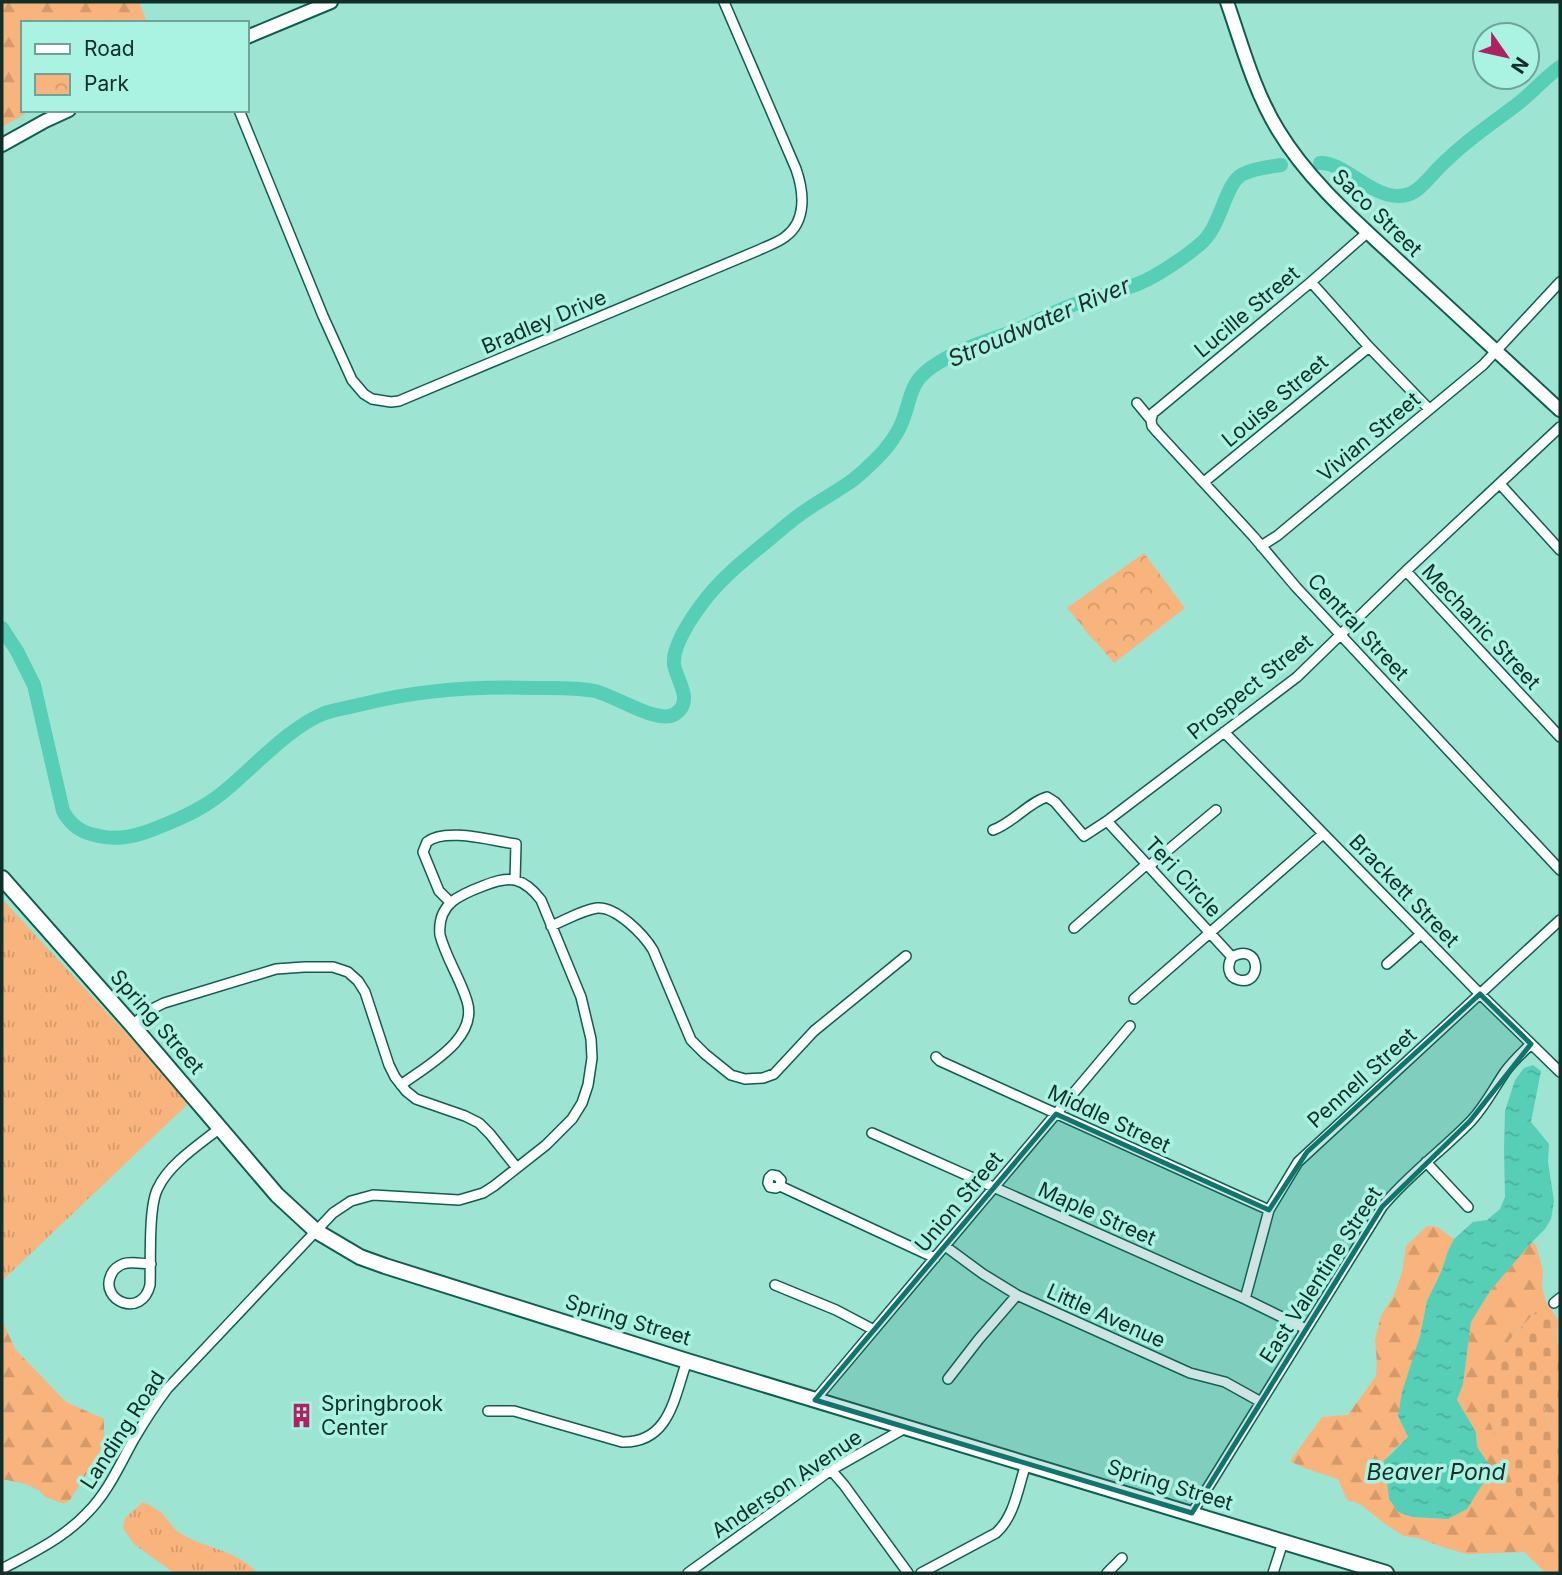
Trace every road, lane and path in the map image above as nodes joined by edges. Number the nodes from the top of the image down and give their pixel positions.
1 (331, 2) edge
2 (724, 2) edge
3 (1227, 2) edge
4 (248, 37) edge
5 (65, 112) edge
6 (240, 112) edge
7 (2, 145) edge
8 (1368, 232) junction
9 (1311, 282) junction
10 (1560, 282) edge
11 (1369, 347) junction
12 (1497, 351) junction
13 (1137, 403) dead end
14 (1429, 410) junction
15 (1560, 410) edge
16 (1151, 420) junction
17 (1560, 427) edge
18 (1204, 482) junction
19 (1500, 484) junction
20 (1261, 546) junction
21 (1560, 550) edge
22 (1406, 571) junction
23 (1341, 634) junction
24 (1224, 732) junction
25 (1560, 737) edge
26 (1216, 810) dead end
27 (1107, 821) junction
28 (993, 830) dead end
29 (1323, 834) junction
30 (1148, 865) junction
31 (1560, 870) edge
32 (2, 878) edge
33 (515, 880) junction
34 (451, 903) junction
35 (1560, 920) edge
36 (551, 926) junction
37 (1074, 928) dead end
38 (1209, 932) junction
39 (1421, 934) junction
40 (906, 956) dead end
41 (1232, 957) dead end
42 (1387, 964) dead end
43 (1480, 994) junction
44 (1134, 999) dead end
45 (132, 1025) junction
46 (1130, 1026) dead end
47 (1531, 1044) junction
48 (936, 1057) dead end
49 (1560, 1072) edge
50 (401, 1084) junction
51 (1056, 1114) junction
52 (220, 1128) junction
53 (872, 1133) dead end
54 (1426, 1163) junction
55 (517, 1168) junction
56 (780, 1186) dead end
57 (994, 1187) junction
58 (1468, 1207) dead end
59 (1269, 1210) junction
60 (316, 1231) junction
61 (945, 1246) junction
62 (935, 1258) junction
63 (151, 1264) junction
64 (775, 1285) dead end
65 (1017, 1295) junction
66 (1245, 1299) junction
67 (1306, 1329) junction
68 (874, 1330) junction
69 (687, 1361) junction
70 (948, 1379) dead end
71 (815, 1400) junction
72 (1261, 1402) junction
73 (488, 1411) dead end
74 (907, 1427) junction
75 (1026, 1464) junction
76 (831, 1470) junction
77 (1192, 1513) junction
78 (1283, 1542) junction
79 (1122, 1558) dead end
80 (2, 1569) edge
81 (688, 1573) edge
82 (908, 1573) edge
83 (921, 1573) edge
84 (1107, 1573) edge
85 (1273, 1573) edge
86 (1385, 1573) edge

1 - 4 main road
2 - 6 street, Bradley Drive
3 - 8 main road, Saco Street
5 - 7 main road
8 - 9 street, Lucille Street
8 - 12 main road, Saco Street
9 - 11 street
9 - 16 street, Lucille Street
10 - 12 street, Vivian Street
11 - 14 street
11 - 18 street, Louise Street
12 - 14 street, Vivian Street
12 - 15 main road, Saco Street
13 - 16 street, Central Street
14 - 20 street, Vivian Street
16 - 18 street, Central Street
17 - 19 street, Prospect Street
18 - 20 street, Central Street
19 - 21 street
19 - 22 street, Prospect Street
20 - 23 street, Central Street
22 - 23 street, Prospect Street
22 - 25 street, Mechanic Street
23 - 24 street, Prospect Street
23 - 31 street, Central Street
24 - 27 street, Prospect Street
24 - 29 street, Brackett Street
26 - 30 street
27 - 28 street, Prospect Street
27 - 30 street, Teri Circle
29 - 38 street
29 - 39 street, Brackett Street
30 - 37 street
30 - 38 street, Teri Circle
32 - 45 main road, Spring Street
33 - 34 street
33 - 34 street
33 - 36 street, Landing Road
34 - 50 street
35 - 43 street, Pennell Street
36 - 40 street
36 - 55 street, Landing Road
38 - 41 street, Teri Circle
38 - 44 street
39 - 42 street
39 - 43 street, Brackett Street
43 - 47 street, Brackett Street
43 - 59 street, Pennell Street
45 - 50 street
45 - 52 main road, Spring Street
46 - 51 street, Union Street
47 - 49 street, Brackett Street
47 - 54 street, East Valentine Street
48 - 51 street, Middle Street
50 - 55 street
51 - 57 street, Union Street
51 - 59 street, Middle Street
52 - 60 main road, Spring Street
52 - 63 street
53 - 57 street, Maple Street
54 - 58 street
54 - 67 street, East Valentine Street
55 - 60 street, Landing Road
56 - 62 street
57 - 61 street, Union Street
57 - 66 street, Maple Street
59 - 66 street, Pennell Street
60 - 69 main road, Spring Street
60 - 80 street, Landing Road
61 - 62 street, Union Street
61 - 65 street, Little Avenue
62 - 68 street, Union Street
63 - 63 street
64 - 68 street
65 - 70 street
65 - 72 street, Little Avenue
66 - 67 street, Maple Street
67 - 72 street, East Valentine Street
68 - 71 street, Union Street
69 - 71 main road, Spring Street
69 - 73 street
71 - 74 main road, Spring Street
72 - 77 street, East Valentine Street
74 - 75 main road, Spring Street
74 - 76 street, Anderson Avenue
75 - 77 main road, Spring Street
75 - 83 street
76 - 81 street, Anderson Avenue
76 - 82 street
77 - 78 main road, Spring Street
78 - 85 street
78 - 86 main road, Spring Street
79 - 84 street

